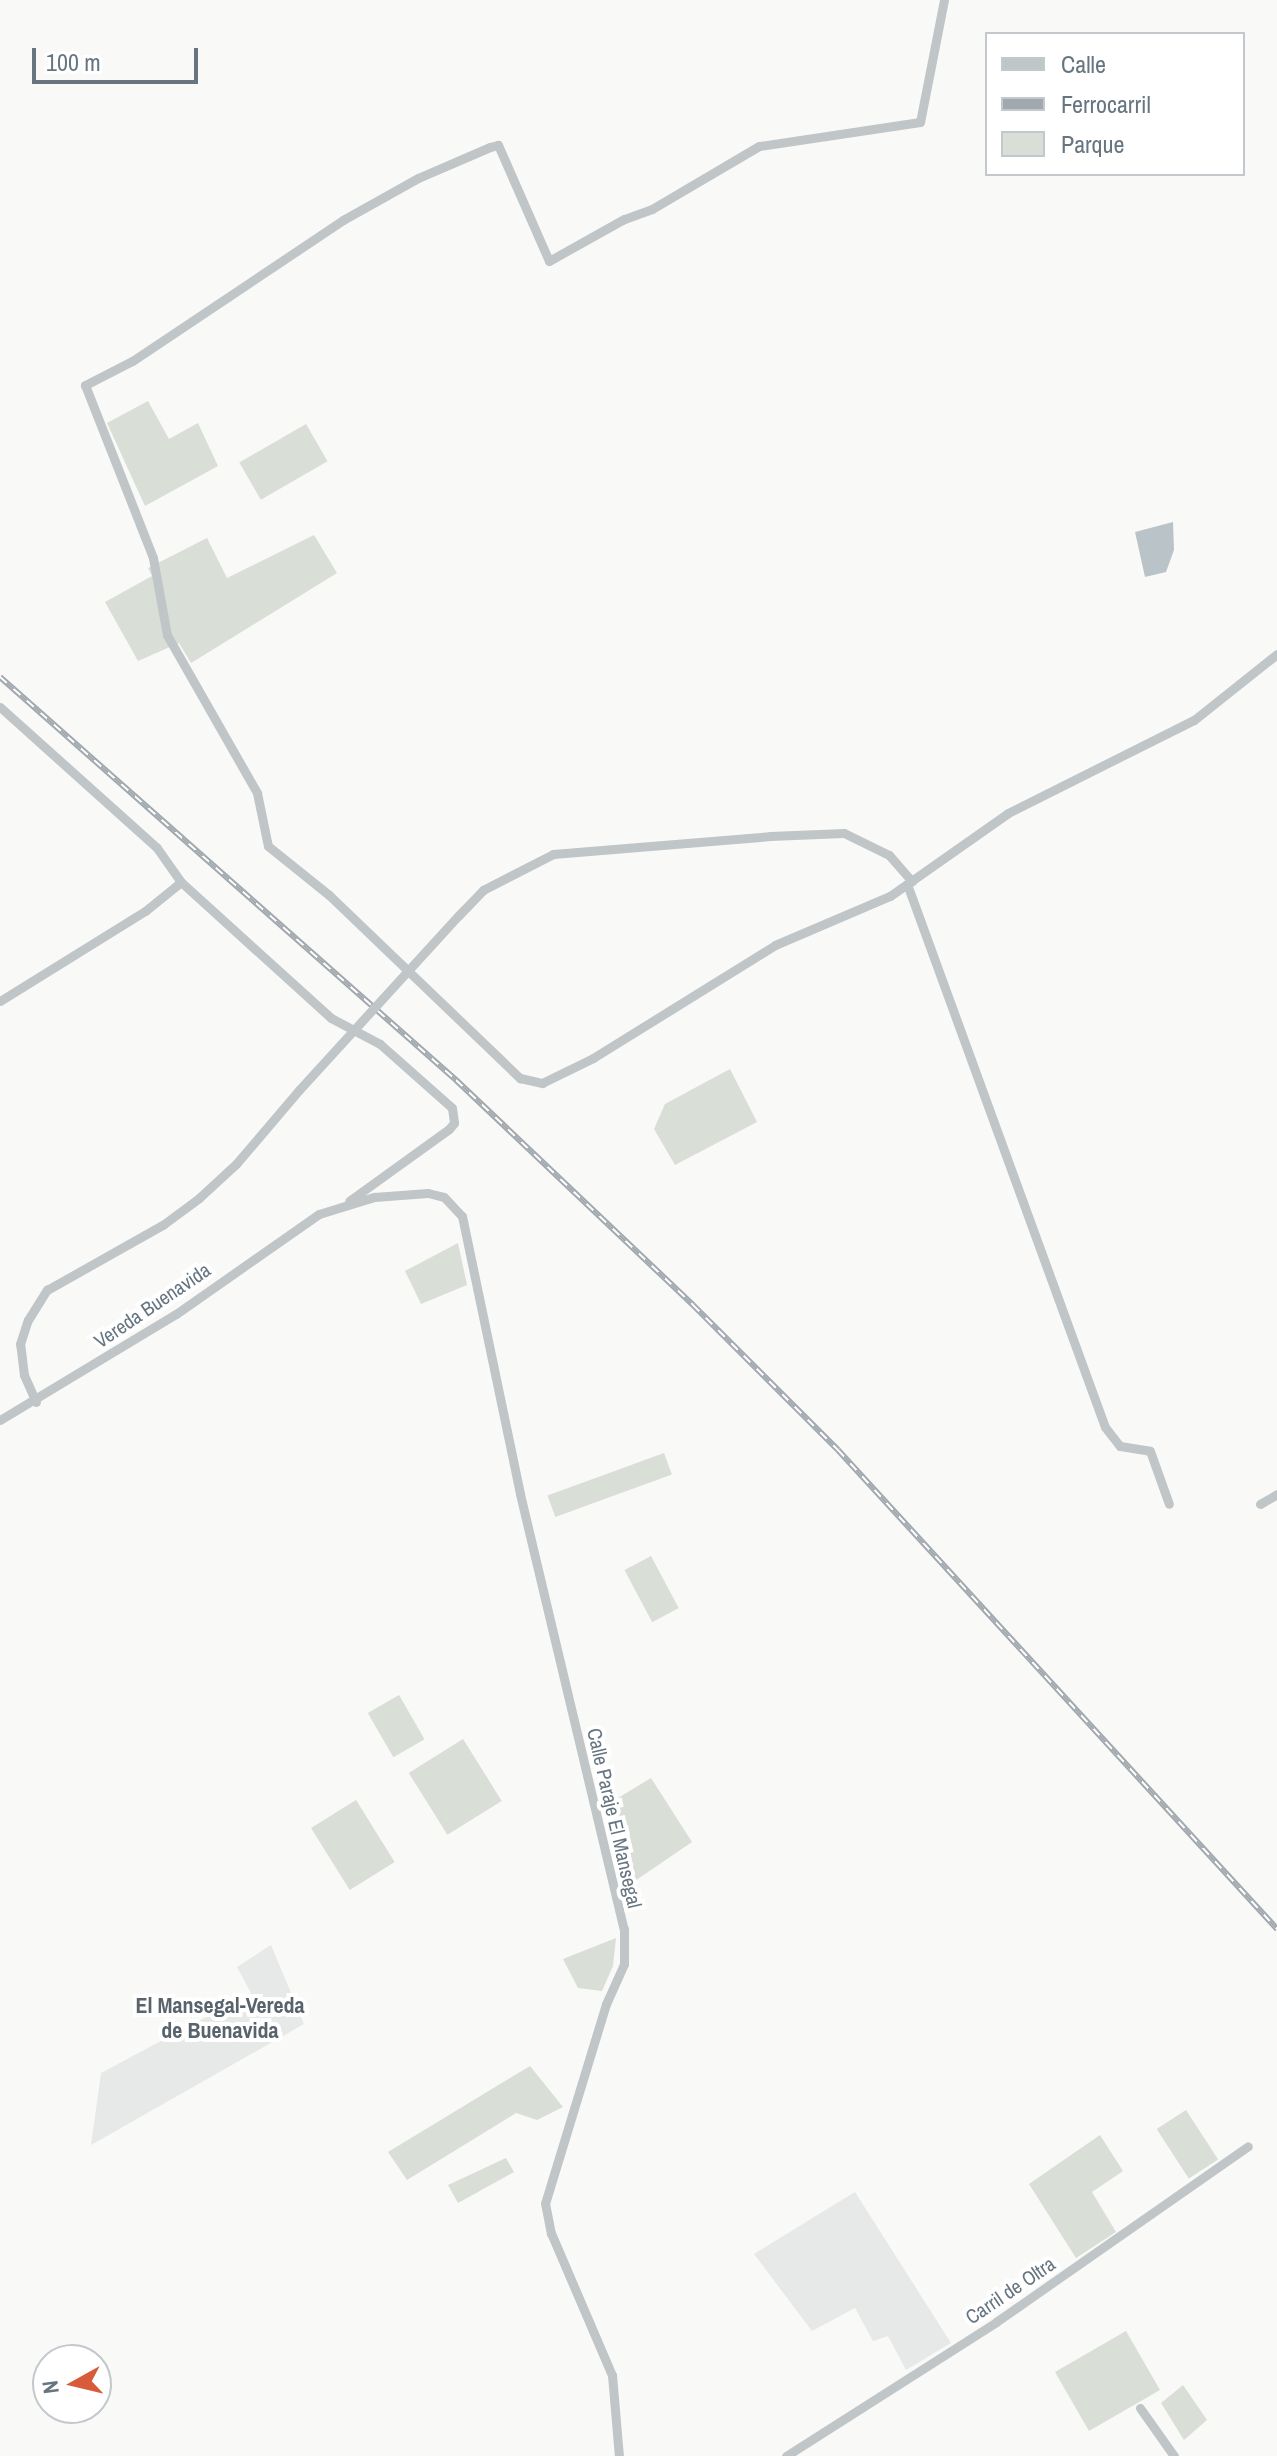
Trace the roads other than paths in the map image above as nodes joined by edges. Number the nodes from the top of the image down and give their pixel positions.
1 (944, 0) edge
2 (1277, 654) edge
3 (0, 707) edge
4 (181, 882) junction
5 (910, 882) junction
6 (0, 1001) edge
7 (347, 1203) junction
8 (36, 1402) junction
9 (0, 1420) edge
10 (1277, 1494) edge
11 (1169, 1504) dead end
12 (1260, 1504) dead end
13 (1248, 2146) dead end
14 (1140, 2408) dead end
15 (619, 2456) edge
16 (786, 2456) edge
17 (1174, 2456) edge

1 - 5 street
2 - 5 street
3 - 4 street
4 - 6 street
4 - 7 street
5 - 8 street, bridge
5 - 11 street
7 - 8 street, Vereda Buenavida
7 - 15 street, Calle Paraje El Mansegal
8 - 9 street, Vereda Buenavida
10 - 12 street
13 - 16 street, Carril de Oltra
14 - 17 street

